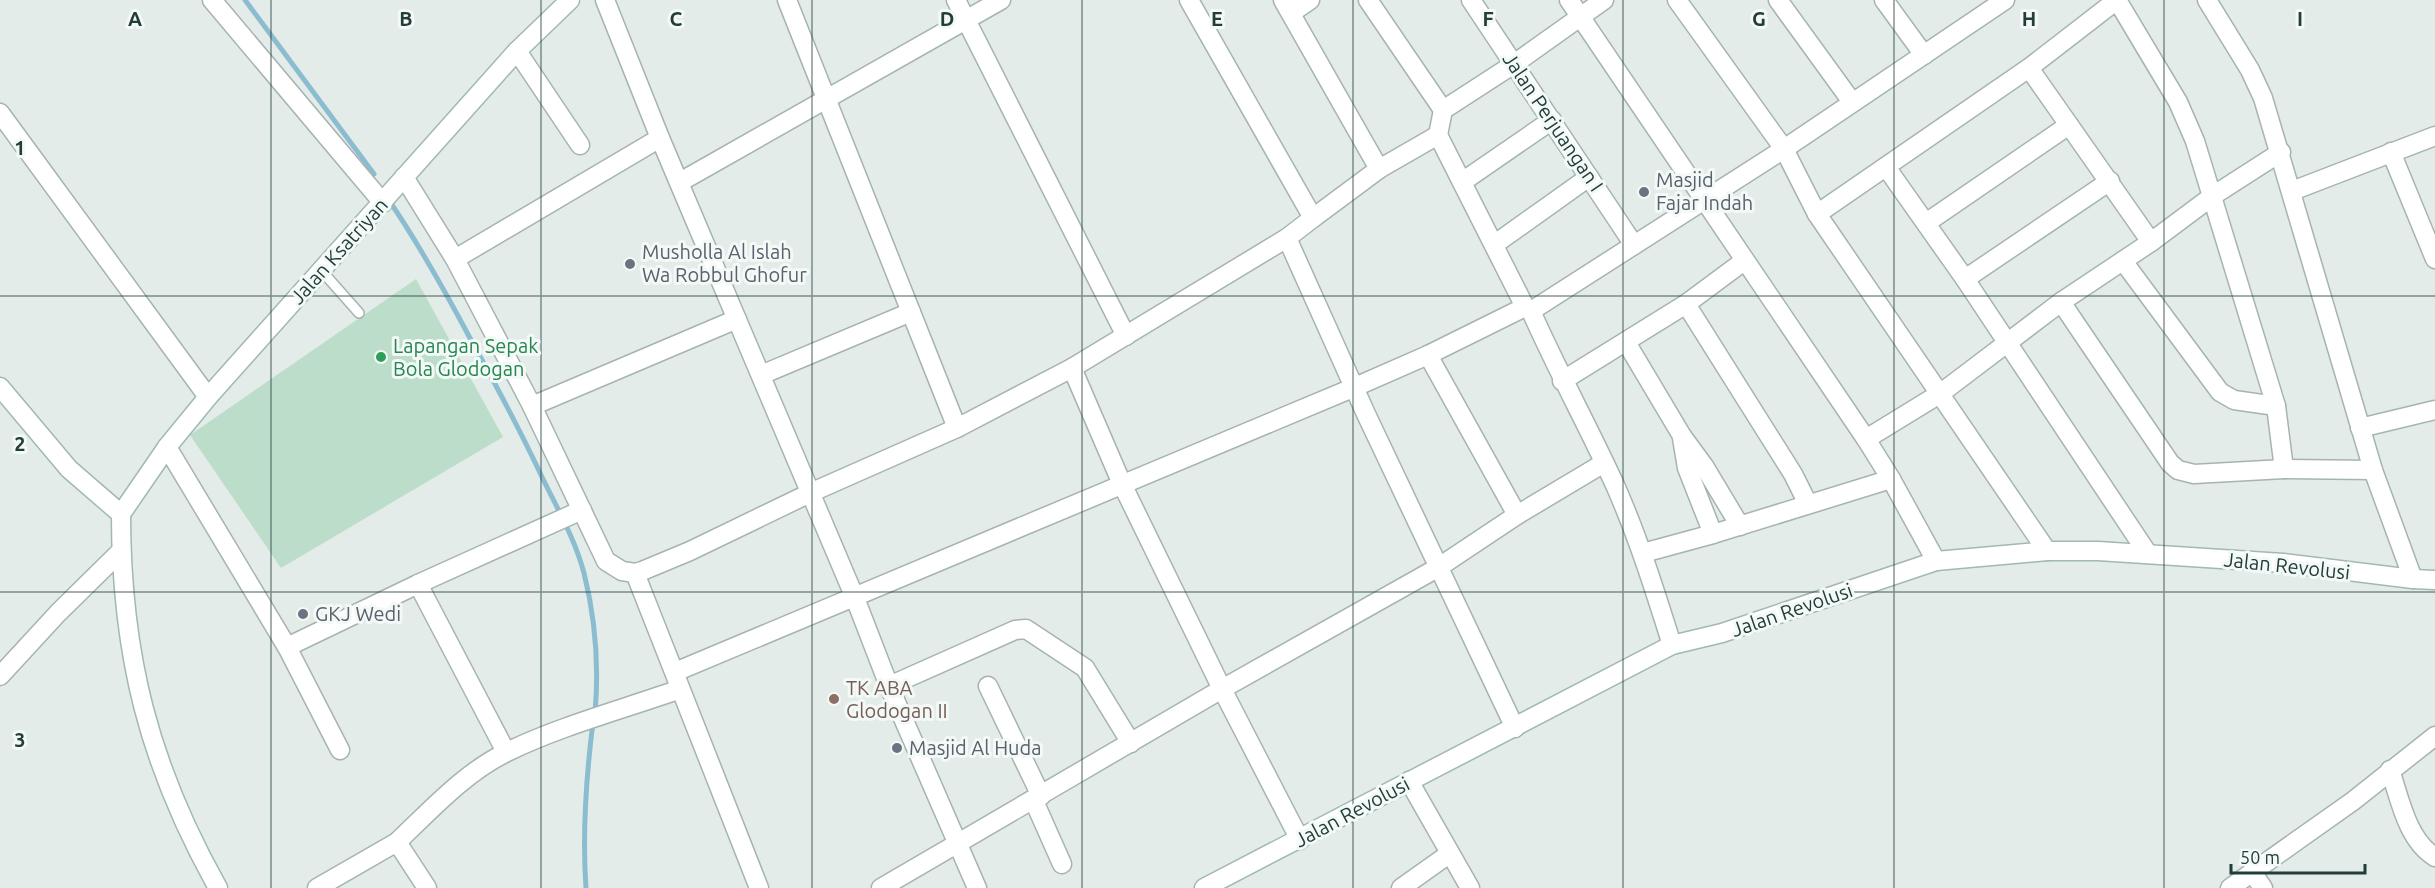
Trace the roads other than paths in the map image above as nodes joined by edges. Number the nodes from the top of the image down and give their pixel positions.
1 (212, 0) edge
2 (570, 0) edge
3 (605, 0) edge
4 (787, 0) edge
5 (956, 0) edge
6 (1001, 0) edge
7 (1189, 0) edge
8 (1310, 0) edge
9 (1368, 0) edge
10 (1472, 0) edge
11 (1569, 0) edge
12 (1605, 0) edge
13 (1677, 0) edge
14 (1778, 0) edge
15 (1884, 0) edge
16 (2005, 0) edge
17 (2117, 0) edge
18 (2207, 0) edge
19 (1985, 6) edge
20 (1287, 7) edge
21 (1580, 16) junction
22 (966, 20) junction
23 (517, 51) junction
24 (1924, 55) junction
25 (1514, 64) junction
26 (2029, 68) junction
27 (826, 99) junction
28 (1852, 102) junction
29 (1443, 110) junction
30 (0, 113) edge
31 (1552, 120) junction
32 (2069, 125) junction
33 (1438, 135) junction
34 (2435, 136) edge
35 (660, 138) junction
36 (580, 145) dead end
37 (1784, 149) junction
38 (2281, 152) junction
39 (2391, 152) junction
40 (1886, 167) junction
41 (1379, 170) junction
42 (1588, 177) junction
43 (2110, 181) junction
44 (680, 182) junction
45 (1462, 182) junction
46 (2292, 191) junction
47 (392, 192) junction
48 (2214, 195) junction
49 (1705, 200) junction
50 (1818, 214) junction
51 (1312, 218) junction
52 (1926, 223) junction
53 (1287, 238) junction
54 (2151, 242) junction
55 (1495, 244) junction
56 (1634, 245) junction
57 (455, 259) junction
58 (2435, 259) edge
59 (1744, 261) junction
60 (2123, 261) junction
61 (321, 270) junction
62 (1965, 279) junction
63 (2061, 302) junction
64 (1686, 304) junction
65 (1528, 309) junction
66 (911, 312) junction
67 (358, 313) dead end
68 (737, 319) junction
69 (1126, 336) junction
70 (1626, 342) junction
71 (2006, 342) junction
72 (1428, 355) junction
73 (1072, 368) junction
74 (761, 375) junction
75 (1562, 381) junction
76 (0, 387) edge
77 (1355, 387) junction
78 (1941, 393) junction
79 (208, 397) junction
80 (532, 406) junction
81 (2276, 406) junction
82 (2435, 410) edge
83 (957, 428) junction
84 (2360, 428) junction
85 (1682, 436) junction
86 (1866, 439) junction
87 (166, 447) junction
88 (1604, 463) junction
89 (2284, 469) junction
90 (2373, 470) junction
91 (1891, 479) junction
92 (1122, 484) junction
93 (810, 493) junction
94 (1808, 504) junction
95 (578, 512) junction
96 (121, 514) junction
97 (1518, 515) junction
98 (1740, 526) junction
99 (1713, 534) junction
100 (2047, 551) junction
101 (120, 552) junction
102 (1642, 553) junction
103 (2148, 554) junction
104 (1936, 561) junction
105 (1439, 567) junction
106 (635, 573) junction
107 (2413, 579) junction
108 (2435, 580) edge
109 (418, 584) junction
110 (855, 598) junction
111 (1672, 645) junction
112 (287, 646) junction
113 (0, 676) edge
114 (678, 680) junction
115 (889, 686) junction
116 (988, 686) dead end
117 (1222, 689) junction
118 (1515, 728) junction
119 (2435, 736) edge
120 (1131, 743) junction
121 (340, 750) dead end
122 (506, 752) junction
123 (2390, 770) junction
124 (1409, 782) junction
125 (1037, 799) junction
126 (1300, 840) junction
127 (397, 843) junction
128 (958, 843) junction
129 (1449, 854) junction
130 (2435, 857) edge
131 (1062, 864) dead end
132 (2252, 872) junction
133 (1209, 887) edge
134 (218, 888) edge
135 (317, 888) edge
136 (427, 888) edge
137 (759, 888) edge
138 (881, 888) edge
139 (977, 888) edge
140 (1401, 888) edge
141 (1470, 888) edge
142 (2230, 888) edge
143 (2263, 888) edge

1 - 47 street
2 - 23 street, Jalan Ksatriyan
3 - 35 street
4 - 27 street
5 - 22 street
6 - 22 street
7 - 51 street
8 - 20 street
9 - 29 street
10 - 25 street, Jalan Perjuangan I
11 - 21 street
12 - 21 street
13 - 37 street
14 - 28 street
15 - 24 street
16 - 19 street
17 - 26 street
17 - 48 street
18 - 38 street
19 - 24 street
20 - 41 street
21 - 25 street
21 - 49 street
22 - 27 street
22 - 69 street
23 - 36 street
23 - 47 street, Jalan Ksatriyan
24 - 28 street
25 - 29 street
25 - 31 street, Jalan Perjuangan I
26 - 32 street
26 - 40 street
27 - 44 street
27 - 66 street
28 - 37 street
29 - 33 street
30 - 79 street
31 - 42 street, Jalan Perjuangan I
31 - 45 street
32 - 43 street
32 - 52 street
33 - 41 street
33 - 45 street
34 - 39 street
35 - 44 street
35 - 57 street
37 - 49 street
37 - 50 street
38 - 46 street
38 - 48 street
39 - 46 street
39 - 58 street
40 - 50 street
40 - 52 street
41 - 51 street
42 - 55 street
42 - 56 street, Jalan Perjuangan I
43 - 54 street
43 - 62 street
44 - 68 street
45 - 55 street
46 - 84 street
47 - 57 street
47 - 61 street, Jalan Ksatriyan
48 - 54 street
48 - 81 street
49 - 56 street
49 - 59 street
50 - 78 street
51 - 53 street
52 - 62 street
53 - 69 street
53 - 77 street
54 - 60 street
55 - 65 street
56 - 65 street
57 - 80 street
59 - 64 street
59 - 86 street
60 - 63 street
60 - 81 street
61 - 67 lane
61 - 79 street, Jalan Ksatriyan
62 - 71 street
63 - 71 street
63 - 89 street
64 - 70 street
64 - 94 street
65 - 72 street
65 - 75 street
66 - 74 street
66 - 83 street
68 - 74 street
68 - 80 street
69 - 73 street
70 - 75 street
70 - 85 street
71 - 78 street
71 - 103 street
72 - 77 street
72 - 97 street
73 - 83 street
73 - 92 street
74 - 93 street
75 - 88 street
76 - 96 street
77 - 92 street
77 - 105 street
78 - 86 street
78 - 100 street
79 - 87 street, Jalan Ksatriyan
80 - 95 street
81 - 89 street
82 - 84 street
83 - 93 street
84 - 90 street
85 - 98 street
85 - 99 street
86 - 91 street
87 - 96 street, Jalan Ksatriyan
87 - 112 street
88 - 97 street
88 - 102 street
89 - 90 street
90 - 107 street
91 - 94 street
91 - 104 street
92 - 110 street
92 - 117 street
93 - 106 street
93 - 110 street
94 - 98 street
95 - 106 street
95 - 109 street
96 - 101 street
97 - 105 street
98 - 99 street
99 - 102 street
100 - 103 street, Jalan Revolusi
100 - 104 street, Jalan Revolusi
101 - 113 street
101 - 134 street
102 - 111 street
103 - 107 street, Jalan Revolusi
104 - 111 street, Jalan Revolusi
105 - 117 street
105 - 118 street
106 - 114 street
107 - 108 street, Jalan Revolusi
109 - 112 street
109 - 122 street
110 - 114 street
110 - 115 street
111 - 118 street, Jalan Revolusi
112 - 121 street
114 - 122 street
114 - 137 street
115 - 120 street
115 - 128 street
116 - 125 street
117 - 120 street
117 - 126 street
118 - 124 street, Jalan Revolusi
119 - 123 street
120 - 125 street
122 - 127 street
123 - 130 street
123 - 132 street
124 - 126 street, Jalan Revolusi
124 - 129 street
125 - 128 street
125 - 131 street
126 - 133 street, Jalan Revolusi
127 - 135 street
127 - 136 street
128 - 138 street
128 - 139 street
129 - 140 street
129 - 141 street
132 - 142 street
132 - 143 street

